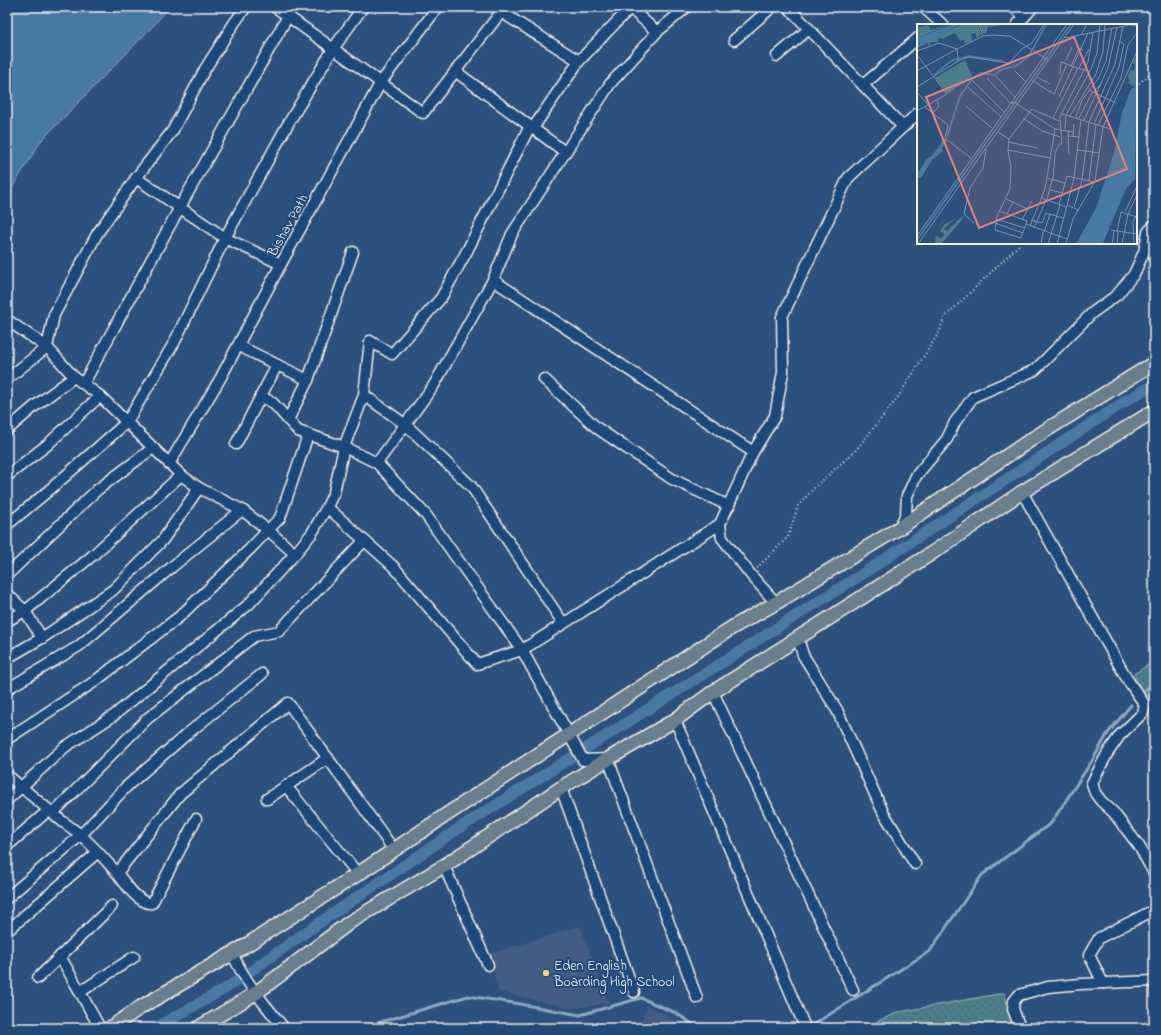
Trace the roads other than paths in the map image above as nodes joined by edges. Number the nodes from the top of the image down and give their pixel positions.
1 (246, 7) edge
2 (275, 7) edge
3 (363, 7) edge
4 (438, 7) edge
5 (687, 7) edge
6 (772, 7) edge
7 (788, 7) edge
8 (923, 7) edge
9 (1013, 7) edge
10 (1033, 7) edge
11 (633, 8) edge
12 (503, 9) edge
13 (288, 16) junction
14 (1024, 16) junction
15 (938, 24) edge
16 (1018, 24) edge
17 (809, 29) junction
18 (657, 32) junction
19 (917, 39) edge
20 (734, 40) dead end
21 (333, 49) junction
22 (777, 56) dead end
23 (579, 61) junction
24 (455, 71) junction
25 (381, 82) junction
26 (863, 86) junction
27 (917, 114) edge
28 (532, 127) junction
29 (903, 127) junction
30 (565, 152) junction
31 (136, 178) junction
32 (180, 207) junction
33 (1154, 225) edge
34 (225, 238) junction
35 (353, 252) dead end
36 (281, 264) junction
37 (493, 280) junction
38 (7, 320) edge
39 (239, 346) junction
40 (47, 347) junction
41 (1154, 363) edge
42 (277, 365) junction
43 (74, 376) junction
44 (7, 379) edge
45 (544, 379) dead end
46 (308, 380) junction
47 (84, 383) junction
48 (364, 395) junction
49 (100, 396) junction
50 (261, 396) junction
51 (1154, 411) edge
52 (288, 420) junction
53 (127, 422) junction
54 (406, 425) junction
55 (7, 430) edge
56 (308, 435) junction
57 (236, 444) dead end
58 (153, 448) junction
59 (344, 448) junction
60 (753, 452) junction
61 (377, 463) junction
62 (170, 464) junction
63 (181, 475) junction
64 (7, 476) edge
65 (199, 488) junction
66 (1022, 492) junction
67 (729, 506) junction
68 (327, 507) junction
69 (242, 510) junction
70 (720, 524) junction
71 (7, 525) edge
72 (899, 528) junction
73 (268, 530) junction
74 (364, 540) junction
75 (296, 554) junction
76 (7, 575) edge
77 (7, 594) edge
78 (776, 603) junction
79 (25, 610) junction
80 (7, 621) edge
81 (563, 623) junction
82 (42, 638) junction
83 (798, 638) junction
84 (522, 650) junction
85 (7, 658) edge
86 (262, 674) dead end
87 (7, 689) edge
88 (713, 692) junction
89 (675, 720) junction
90 (569, 734) junction
91 (7, 739) edge
92 (328, 758) junction
93 (608, 759) junction
94 (7, 775) edge
95 (22, 786) junction
96 (286, 786) junction
97 (561, 788) junction
98 (267, 799) dead end
99 (7, 800) edge
100 (51, 812) junction
101 (196, 819) dead end
102 (81, 835) junction
103 (7, 846) edge
104 (394, 850) junction
105 (98, 852) junction
106 (915, 864) dead end
107 (444, 866) junction
108 (118, 873) junction
109 (1154, 873) edge
110 (358, 874) junction
111 (7, 898) edge
112 (112, 906) dead end
113 (1154, 910) edge
114 (7, 931) edge
115 (60, 956) junction
116 (134, 957) dead end
117 (234, 959) junction
118 (488, 965) dead end
119 (38, 978) dead end
120 (1154, 981) edge
121 (1103, 983) junction
122 (253, 988) junction
123 (853, 990) dead end
124 (80, 992) junction
125 (634, 992) dead end
126 (697, 998) dead end
127 (804, 1025) dead end
128 (100, 1028) edge
129 (110, 1028) edge
130 (198, 1028) edge
131 (284, 1028) edge
132 (1020, 1028) edge

1 - 31 street
2 - 13 street
3 - 21 street
4 - 25 street, Bishav Path
5 - 18 street
6 - 20 street
7 - 17 street
8 - 15 street
9 - 14 street
10 - 14 street
11 - 18 street
11 - 23 street
12 - 23 street
12 - 24 street
13 - 21 street
13 - 32 street
14 - 16 street
17 - 22 street
17 - 26 street
18 - 30 street
19 - 26 street
21 - 25 street
21 - 34 street
23 - 28 street
24 - 25 street
24 - 28 street
25 - 36 street, Bishav Path
26 - 29 street
27 - 29 street
28 - 30 street
28 - 48 street
29 - 60 street
30 - 37 street
31 - 32 street
31 - 40 street
32 - 34 street
32 - 47 street
33 - 72 street
34 - 36 street
34 - 53 street
35 - 46 street
36 - 39 street, Bishav Path
37 - 54 street
37 - 60 street
38 - 40 street
39 - 42 street
39 - 62 street, Bishav Path
40 - 43 street
40 - 44 street
41 - 72 main road
42 - 46 street
42 - 50 street
43 - 47 street
43 - 55 street
45 - 67 street
46 - 52 street
47 - 49 street
48 - 54 street
48 - 59 street
49 - 53 street
49 - 64 street
50 - 52 street
50 - 57 street
51 - 66 main road
52 - 56 street
53 - 58 street
53 - 71 street
54 - 61 street
54 - 81 street
56 - 59 street
56 - 73 street
58 - 62 street
58 - 76 street
59 - 61 street
59 - 68 street
60 - 67 street
61 - 84 street
62 - 63 street
63 - 65 street
63 - 79 street
65 - 69 street
65 - 82 street
66 - 83 main road
66 - 109 street
67 - 70 street
68 - 74 street
68 - 75 street
69 - 73 street
69 - 87 street
70 - 78 street
70 - 81 street
72 - 78 main road
73 - 75 street
73 - 91 street
74 - 84 street
74 - 100 street
75 - 95 street
77 - 79 street
78 - 90 main road
79 - 80 street
79 - 82 street
81 - 84 street
82 - 85 street
83 - 88 main road
83 - 106 street
84 - 90 street
86 - 102 street
88 - 89 main road
88 - 123 street
89 - 93 main road
89 - 127 street
90 - 93 street
90 - 104 main road
92 - 96 street
92 - 104 street
92 - 108 street
93 - 97 main road
93 - 126 street
94 - 95 street
95 - 99 street
95 - 100 street
96 - 98 street
96 - 110 street
97 - 107 main road
97 - 125 street
100 - 102 street
100 - 103 street
101 - 108 street
102 - 105 street
102 - 111 street
104 - 110 main road
105 - 108 street
105 - 114 street
107 - 118 street
107 - 122 main road
110 - 117 main road
112 - 115 street
113 - 121 street
115 - 119 street
115 - 124 street
116 - 124 street
117 - 122 street
117 - 129 main road
120 - 121 street
121 - 132 street
122 - 130 main road
122 - 131 street
124 - 128 street

